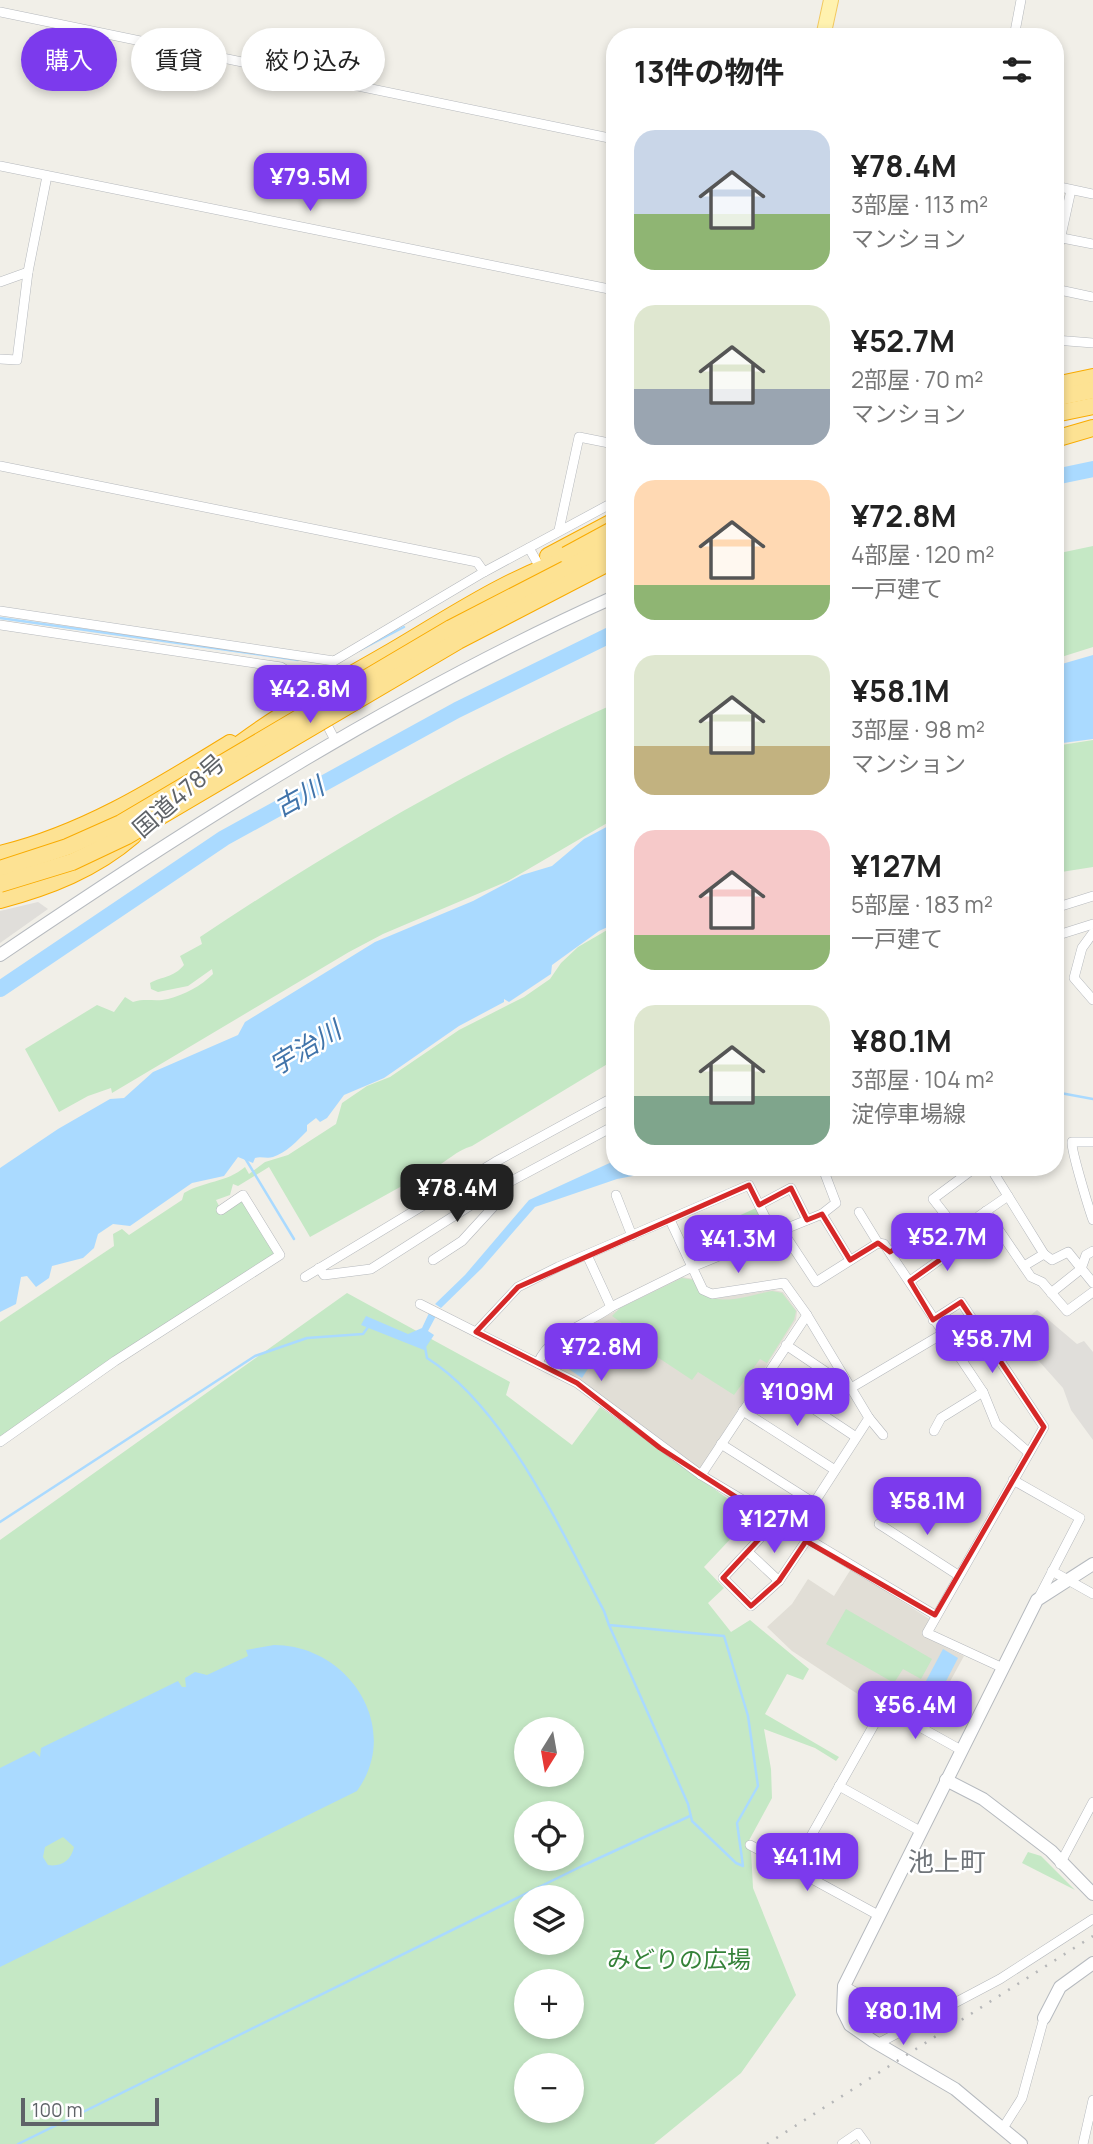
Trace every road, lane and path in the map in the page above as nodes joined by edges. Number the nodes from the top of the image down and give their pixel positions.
1 (831, 0) edge
2 (1021, 0) edge
3 (0, 12) edge
4 (825, 28) edge
5 (1016, 28) edge
6 (606, 137) edge
7 (0, 166) edge
8 (47, 176) junction
9 (1064, 188) edge
10 (1071, 190) junction
11 (1093, 194) edge
12 (1064, 215) edge
13 (1064, 238) edge
14 (1093, 244) edge
15 (28, 272) junction
16 (0, 282) edge
17 (606, 288) edge
18 (1064, 291) edge
19 (1093, 297) edge
20 (1064, 341) edge
21 (1093, 343) edge
22 (0, 359) edge
23 (1093, 375) edge
24 (1064, 377) edge
25 (1064, 383) edge
26 (1093, 390) edge
27 (1064, 396) edge
28 (1093, 406) edge
29 (1064, 412) edge
30 (1093, 416) edge
31 (1064, 422) edge
32 (1093, 428) edge
33 (1064, 436) edge
34 (606, 442) edge
35 (0, 466) edge
36 (606, 506) edge
37 (606, 523) edge
38 (559, 530) junction
39 (606, 533) edge
40 (606, 548) edge
41 (606, 550) edge
42 (533, 555) junction
43 (606, 564) edge
44 (484, 572) junction
45 (606, 601) edge
46 (0, 611) edge
47 (0, 625) edge
48 (451, 628) junction
49 (275, 654) junction
50 (273, 666) junction
51 (311, 696) junction
52 (336, 742) junction
53 (0, 854) edge
54 (0, 869) edge
55 (0, 884) edge
56 (1093, 895) edge
57 (0, 900) edge
58 (1064, 905) edge
59 (1093, 924) edge
60 (1064, 933) edge
61 (1093, 933) edge
62 (0, 955) edge
63 (1093, 1000) edge
64 (606, 1101) edge
65 (606, 1130) edge
66 (1093, 1142) edge
67 (826, 1176) edge
68 (964, 1176) edge
69 (996, 1176) edge
70 (1088, 1179) edge
71 (493, 1191) junction
72 (616, 1195) dead end
73 (1008, 1196) junction
74 (759, 1205) junction
75 (221, 1210) dead end
76 (859, 1212) dead end
77 (822, 1214) junction
78 (670, 1220) junction
79 (807, 1220) junction
80 (1093, 1220) edge
81 (778, 1232) junction
82 (632, 1236) junction
83 (878, 1243) junction
84 (1093, 1251) edge
85 (890, 1252) junction
86 (1044, 1254) junction
87 (587, 1255) junction
88 (944, 1257) junction
89 (433, 1260) dead end
90 (850, 1260) junction
91 (1024, 1266) junction
92 (692, 1267) junction
93 (319, 1268) junction
94 (1081, 1269) junction
95 (305, 1276) dead end
96 (910, 1281) junction
97 (1093, 1283) edge
98 (1093, 1292) edge
99 (1051, 1293) junction
100 (420, 1304) dead end
101 (611, 1307) junction
102 (807, 1315) junction
103 (933, 1320) junction
104 (476, 1332) junction
105 (944, 1333) junction
106 (786, 1345) junction
107 (538, 1363) junction
108 (766, 1377) junction
109 (848, 1384) junction
110 (984, 1392) junction
111 (743, 1411) junction
112 (869, 1418) junction
113 (933, 1431) dead end
114 (883, 1435) dead end
115 (856, 1437) junction
116 (0, 1442) edge
117 (721, 1444) junction
118 (1028, 1452) junction
119 (835, 1470) junction
120 (701, 1475) junction
121 (1013, 1480) junction
122 (814, 1503) junction
123 (775, 1522) junction
124 (879, 1524) dead end
125 (794, 1534) junction
126 (806, 1541) junction
127 (748, 1552) junction
128 (1093, 1564) edge
129 (1052, 1571) junction
130 (958, 1575) junction
131 (779, 1581) junction
132 (1070, 1581) junction
133 (1093, 1594) edge
134 (1037, 1600) junction
135 (935, 1615) junction
136 (1003, 1668) junction
137 (961, 1749) junction
138 (946, 1780) junction
139 (839, 1786) junction
140 (1093, 1802) edge
141 (920, 1831) junction
142 (750, 1845) dead end
143 (1060, 1864) junction
144 (793, 1868) junction
145 (1093, 1894) edge
146 (878, 1914) junction
147 (1093, 1919) edge
148 (1093, 1962) edge
149 (844, 1986) junction
150 (1044, 2018) joint
151 (915, 2024) junction
152 (877, 2044) junction
153 (1093, 2100) edge
154 (1003, 2128) junction
155 (842, 2144) edge
156 (866, 2144) edge
157 (1021, 2144) edge
158 (1083, 2144) edge

1 - 4 main road
2 - 5 street
3 - 6 street
7 - 8 street
8 - 15 street
8 - 17 street
9 - 10 street
10 - 11 street
10 - 12 street
13 - 14 street
15 - 16 street
15 - 22 street
18 - 19 street
20 - 21 street
23 - 24 highway
23 - 25 highway
26 - 27 highway
28 - 29 highway
30 - 31 highway
32 - 33 highway
34 - 38 street
35 - 44 street
36 - 38 street
37 - 42 highway, 国道478号
38 - 42 street
39 - 48 highway, bridge
40 - 51 highway, 国道478号
41 - 48 highway, bridge
42 - 44 street
42 - 51 highway, 国道478号
43 - 55 highway, bridge
44 - 49 street
45 - 52 main road
46 - 49 street
47 - 50 street
48 - 54 highway, bridge
49 - 50 street
50 - 51 street
51 - 52 street
51 - 53 highway, 国道478号
51 - 57 highway, 国道478号
52 - 62 main road
56 - 58 street
59 - 60 street
61 - 63 street
64 - 93 street
65 - 71 street
66 - 70 street
67 - 77 street
68 - 88 street
69 - 73 street
70 - 80 street
71 - 89 street
71 - 93 street
72 - 82 street
73 - 86 street
73 - 91 street
74 - 78 street
74 - 79 street
74 - 81 street
75 - 116 street
76 - 83 street
77 - 79 street
77 - 90 street
78 - 82 street
78 - 92 street
79 - 81 street
81 - 90 street
81 - 92 street
82 - 87 street
83 - 85 street
83 - 90 street
84 - 94 street
85 - 88 street
85 - 96 street
86 - 91 street
86 - 94 street
87 - 101 street
87 - 104 street
88 - 96 street
91 - 99 street
92 - 101 street
92 - 102 street
93 - 95 street
94 - 97 street
94 - 99 street
96 - 103 street
98 - 99 street
100 - 104 street
101 - 107 street
102 - 106 street
102 - 109 street
103 - 105 street
103 - 118 street
104 - 107 street
105 - 109 street
105 - 110 street
106 - 108 street
106 - 109 street
107 - 120 street
108 - 111 street
108 - 115 street
109 - 112 street
110 - 113 street
110 - 118 street
111 - 117 street
111 - 119 street
112 - 114 street
112 - 115 street
115 - 119 street
117 - 120 street
117 - 122 street
118 - 121 street
119 - 122 street
120 - 123 street
121 - 129 street
121 - 130 street
122 - 125 street
123 - 125 street
123 - 127 street
124 - 130 street
125 - 126 street
126 - 131 street
126 - 135 street
127 - 131 street
127 - 131 street
128 - 132 main road
129 - 132 street
129 - 134 street
130 - 135 street
132 - 133 street
132 - 134 main road
134 - 136 main road
135 - 136 street
136 - 137 main road
137 - 138 main road
137 - 139 street
138 - 141 main road
138 - 143 main road
139 - 141 street
139 - 144 street
140 - 143 street
141 - 146 main road
142 - 144 street
143 - 145 main road
144 - 146 street
146 - 149 main road
147 - 151 street
148 - 150 main road
149 - 151 street
149 - 152 main road
150 - 154 street
151 - 152 street
152 - 154 main road
153 - 158 street
154 - 157 main road
155 - 156 street

